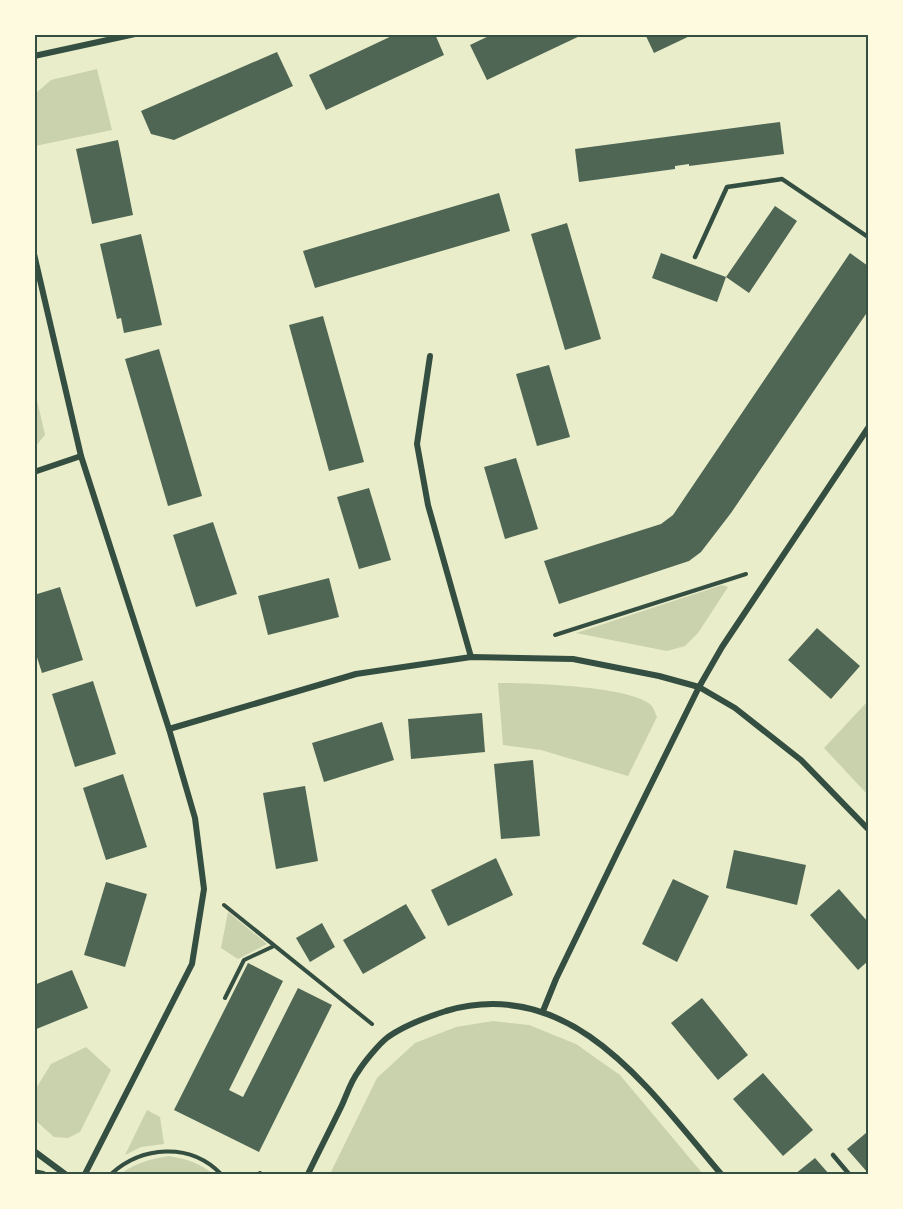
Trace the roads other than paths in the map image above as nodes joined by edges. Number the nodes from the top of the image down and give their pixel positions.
1 (135, 34) edge
2 (34, 56) edge
3 (868, 237) edge
4 (34, 254) edge
5 (695, 257) dead end
6 (430, 356) dead end
7 (868, 428) edge
8 (81, 456) junction
9 (34, 472) edge
10 (471, 657) junction
11 (699, 687) junction
12 (169, 729) junction
13 (868, 827) edge
14 (543, 1011) junction
15 (34, 1151) edge
16 (833, 1155) dead end
17 (34, 1172) edge
18 (43, 1174) edge
19 (65, 1174) edge
20 (85, 1174) edge
21 (308, 1174) edge
22 (721, 1174) edge
23 (849, 1174) edge

1 - 2 street
3 - 5 lane
4 - 8 street
6 - 10 street
7 - 11 street
8 - 9 street
8 - 12 street
10 - 11 street
10 - 12 street
11 - 13 street
11 - 14 street
12 - 20 street
14 - 21 street
14 - 22 street
15 - 19 street
16 - 23 lane
17 - 18 street

